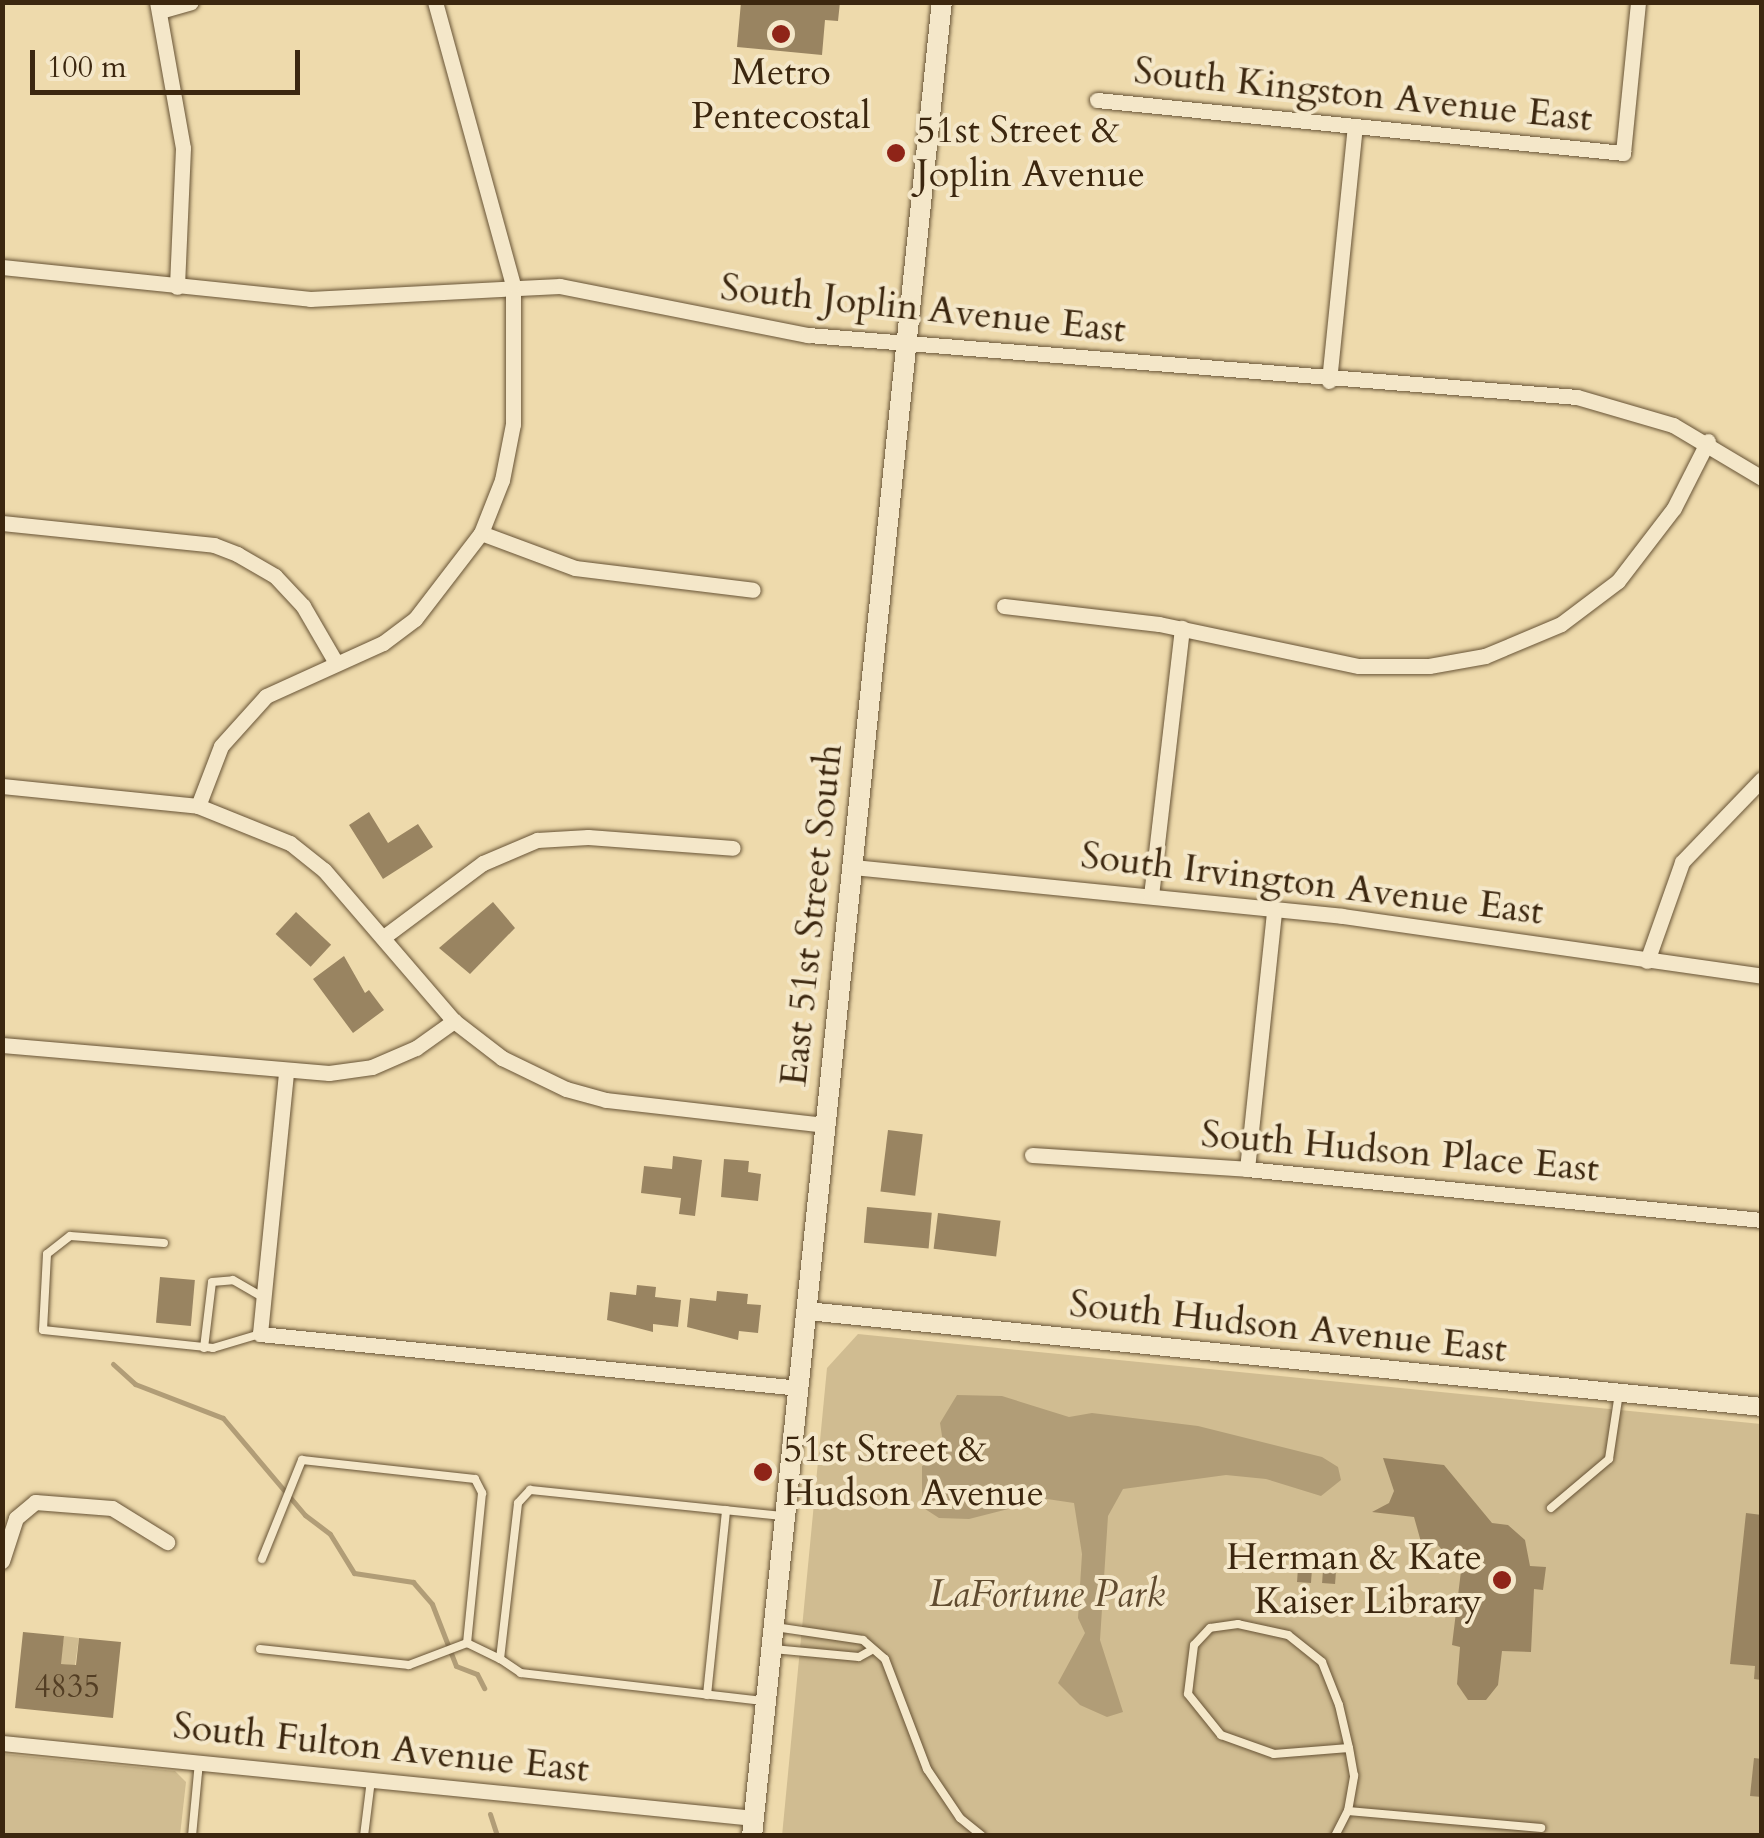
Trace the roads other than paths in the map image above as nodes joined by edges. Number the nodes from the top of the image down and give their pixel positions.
1 (191, 2) edge
2 (435, 2) edge
3 (942, 2) edge
4 (1638, 2) edge
5 (158, 6) edge
6 (1097, 100) dead end
7 (1354, 126) junction
8 (2, 268) edge
9 (513, 285) junction
10 (176, 287) junction
11 (907, 342) junction
12 (1329, 382) junction
13 (1708, 441) junction
14 (1762, 478) edge
15 (2, 522) edge
16 (481, 532) junction
17 (753, 590) dead end
18 (1004, 606) dead end
19 (1182, 628) junction
20 (336, 663) junction
21 (1762, 779) edge
22 (2, 786) edge
23 (198, 806) junction
24 (732, 848) dead end
25 (853, 867) junction
26 (1151, 896) junction
27 (1274, 910) junction
28 (384, 936) junction
29 (1648, 962) junction
30 (1762, 976) edge
31 (454, 1021) junction
32 (2, 1045) edge
33 (286, 1074) junction
34 (826, 1126) junction
35 (1032, 1155) dead end
36 (1247, 1170) junction
37 (1762, 1220) edge
38 (164, 1242) dead end
39 (264, 1298) junction
40 (808, 1312) junction
41 (260, 1334) junction
42 (204, 1348) junction
43 (800, 1388) junction
44 (1619, 1393) junction
45 (1762, 1407) edge
46 (1551, 1508) dead end
47 (726, 1510) junction
48 (786, 1516) junction
49 (168, 1542) dead end
50 (262, 1559) dead end
51 (2, 1561) edge
52 (774, 1638) junction
53 (466, 1643) junction
54 (260, 1649) dead end
55 (870, 1651) junction
56 (500, 1659) junction
57 (707, 1695) junction
58 (767, 1702) junction
59 (2, 1743) edge
60 (1350, 1748) junction
61 (199, 1762) junction
62 (371, 1780) junction
63 (1348, 1811) junction
64 (753, 1827) edge
65 (1541, 1828) dead end
66 (192, 1836) edge
67 (364, 1836) edge
68 (982, 1836) edge
69 (1334, 1836) edge

1 - 5 street
2 - 9 street
3 - 11 main road, East 51st Street South
4 - 7 street, South Kingston Avenue East
5 - 10 street
6 - 7 street, South Kingston Avenue East
7 - 12 street
8 - 10 street, South Joplin Avenue East
9 - 10 street, South Joplin Avenue East
9 - 11 street, South Joplin Avenue East
9 - 16 street
11 - 12 street, South Joplin Avenue East
11 - 25 main road, East 51st Street South
12 - 13 street, South Joplin Avenue East
13 - 14 street, South Joplin Avenue East
13 - 19 street
15 - 20 street
16 - 17 street
16 - 20 street
18 - 19 street
19 - 26 street
20 - 23 street
21 - 29 street
22 - 23 street
23 - 28 street
24 - 28 street
25 - 26 street, South Irvington Avenue East
25 - 34 main road, East 51st Street South
26 - 27 street, South Irvington Avenue East
27 - 29 street, South Irvington Avenue East
27 - 36 street
28 - 31 street
29 - 30 street, South Irvington Avenue East
31 - 33 street
31 - 34 street
32 - 33 street
33 - 39 street
34 - 40 main road, East 51st Street South
35 - 36 street, South Hudson Place East
36 - 37 street, South Hudson Place East
38 - 42 lane
39 - 41 street
39 - 42 lane
40 - 43 main road, East 51st Street South
40 - 44 street, South Hudson Avenue East
41 - 42 lane
41 - 43 street
43 - 48 main road, East 51st Street South
44 - 45 street, South Hudson Avenue East
44 - 46 lane
47 - 48 lane
47 - 56 lane
47 - 57 lane
48 - 52 main road, East 51st Street South
49 - 51 street
50 - 53 lane
52 - 55 lane
52 - 55 lane
52 - 58 main road, East 51st Street South
53 - 54 lane
53 - 56 lane
55 - 68 lane
56 - 57 lane
57 - 58 lane
58 - 64 main road, East 51st Street South
59 - 61 street, South Fulton Avenue East
60 - 60 lane
60 - 63 lane
61 - 62 street, South Fulton Avenue East
61 - 66 lane
62 - 64 street, South Fulton Avenue East
62 - 67 lane
63 - 65 lane
63 - 69 lane

